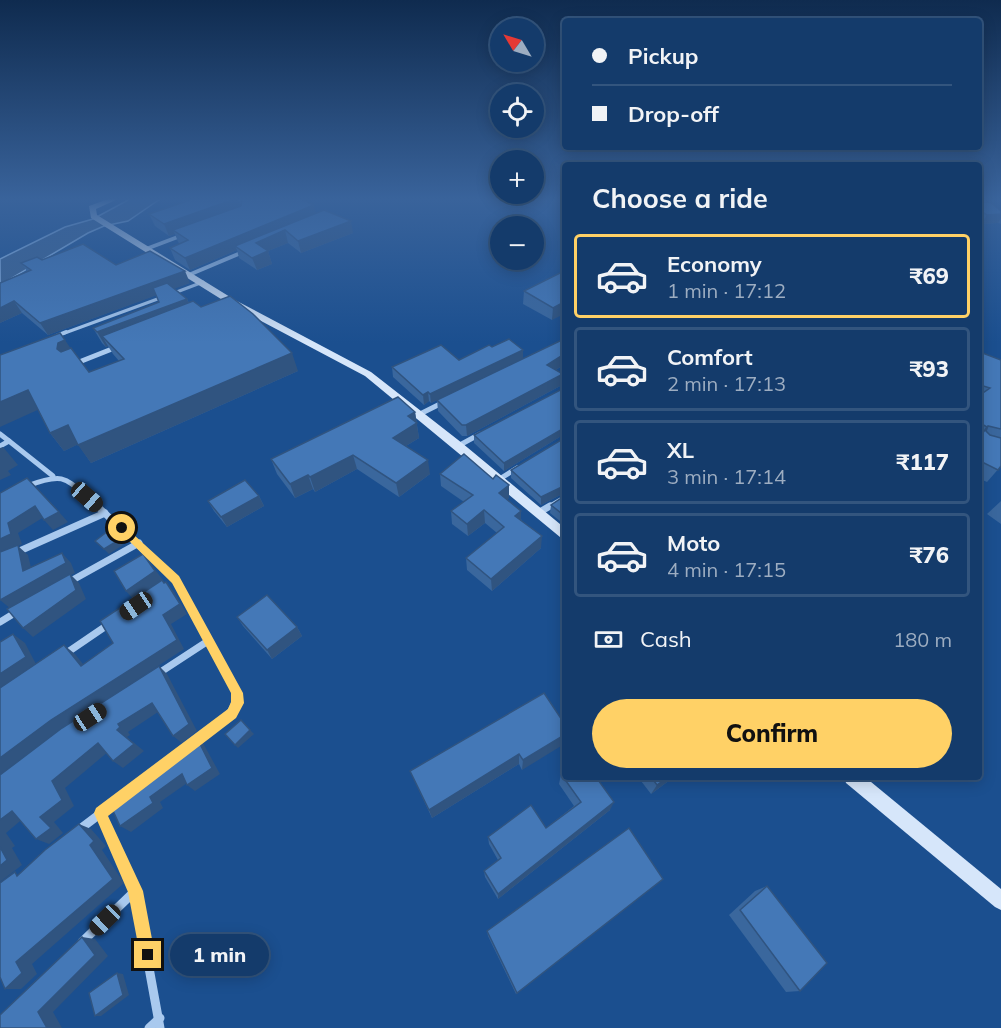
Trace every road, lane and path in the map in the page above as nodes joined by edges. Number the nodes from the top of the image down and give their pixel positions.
1 (143, 247) edge
2 (151, 247) edge
3 (146, 249) junction
4 (246, 251) edge
5 (191, 274) junction
6 (203, 282) junction
7 (232, 302) junction
8 (222, 306) edge
9 (51, 338) edge
10 (126, 344) edge
11 (73, 365) edge
12 (449, 400) edge
13 (417, 415) junction
14 (490, 429) edge
15 (0, 434) edge
16 (9, 441) junction
17 (0, 446) edge
18 (458, 446) junction
19 (526, 463) edge
20 (53, 476) junction
21 (497, 480) junction
22 (18, 491) edge
23 (562, 499) edge
24 (105, 513) junction
25 (538, 513) junction
26 (562, 534) edge
27 (139, 543) junction
28 (10, 556) edge
29 (175, 579) junction
30 (166, 586) edge
31 (59, 588) edge
32 (29, 605) edge
33 (117, 619) edge
34 (0, 622) edge
35 (208, 641) junction
36 (58, 658) edge
37 (149, 679) edge
38 (185, 749) edge
39 (856, 780) edge
40 (129, 792) edge
41 (100, 813) junction
42 (73, 834) edge
43 (135, 891) junction
44 (1001, 901) edge
45 (76, 948) edge
46 (160, 1023) edge
47 (149, 1028) edge

1 - 3 street
2 - 3 street
3 - 5 street
4 - 5 street
5 - 6 street
6 - 7 street
6 - 9 lane
7 - 8 street
7 - 13 street
10 - 11 street
12 - 13 street
13 - 18 street
14 - 18 street
15 - 16 street
16 - 17 street
16 - 20 street
18 - 21 street
19 - 21 street
20 - 22 street
20 - 24 street
21 - 25 street
23 - 25 street
24 - 27 street
24 - 28 street
25 - 26 street
27 - 29 street
27 - 31 street
29 - 30 street
29 - 35 street
32 - 34 street
33 - 36 street
35 - 37 street
35 - 38 street
39 - 44 street
40 - 41 street
41 - 42 street
41 - 43 street
43 - 45 street
43 - 46 street
46 - 47 street

